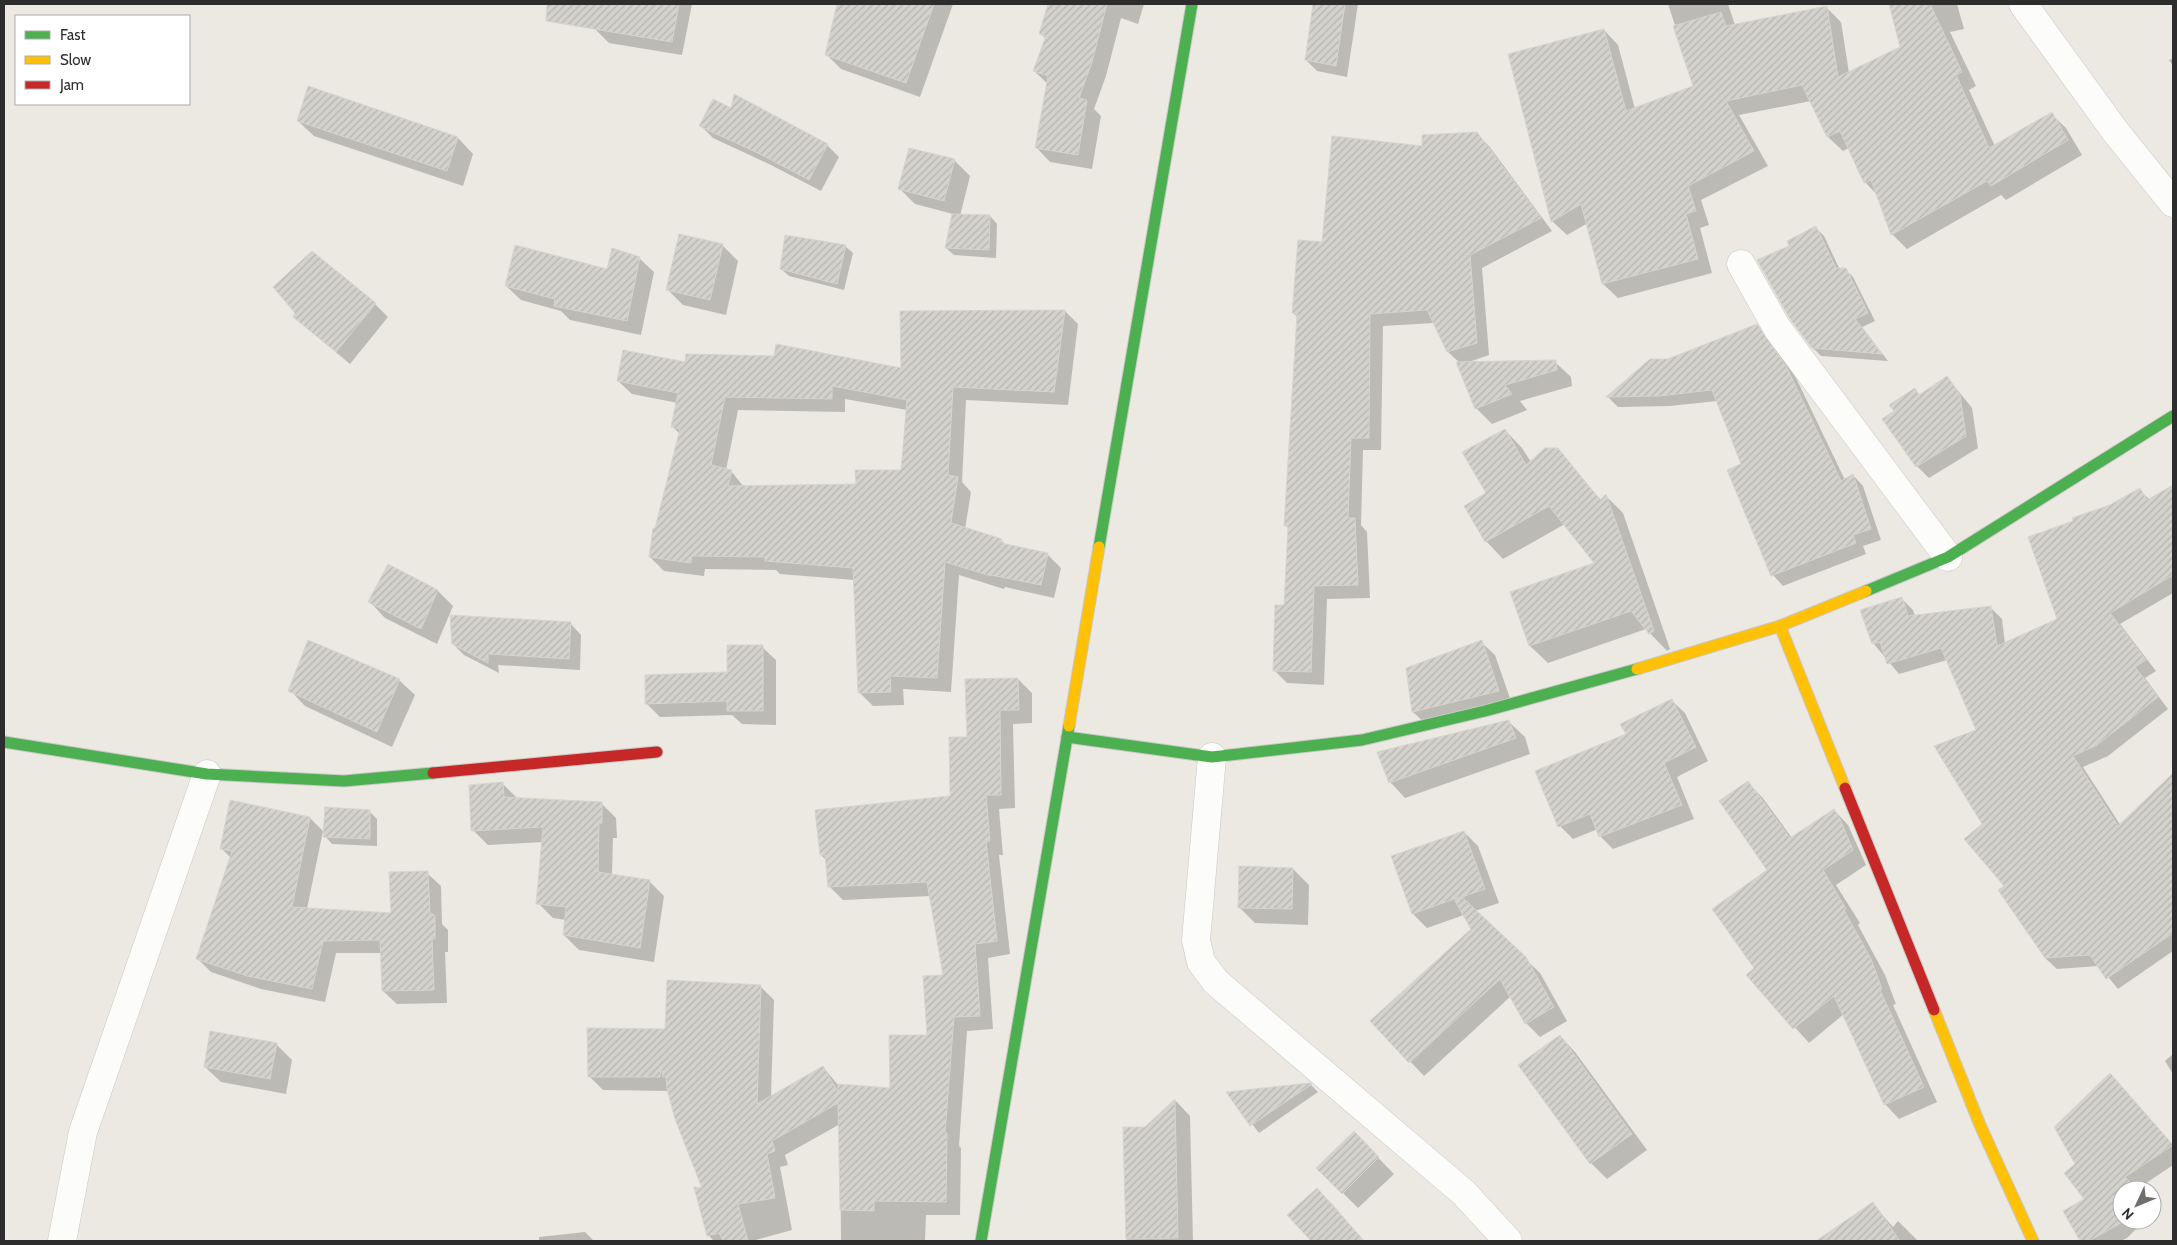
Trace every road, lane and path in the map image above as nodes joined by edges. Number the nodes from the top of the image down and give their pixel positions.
1 (1192, 4) edge
2 (2023, 4) edge
3 (2173, 203) edge
4 (1742, 264) dead end
5 (2173, 416) edge
6 (1948, 557) junction
7 (1780, 626) junction
8 (1067, 737) junction
9 (4, 742) edge
10 (657, 752) dead end
11 (1212, 757) junction
12 (207, 774) junction
13 (62, 1241) edge
14 (981, 1241) edge
15 (1508, 1241) edge
16 (2033, 1241) edge

1 - 8 street
2 - 3 street
4 - 6 street
5 - 6 street
6 - 7 street
7 - 11 street
7 - 16 street
8 - 11 street
8 - 14 street
9 - 12 street
10 - 12 street
11 - 15 street
12 - 13 street

